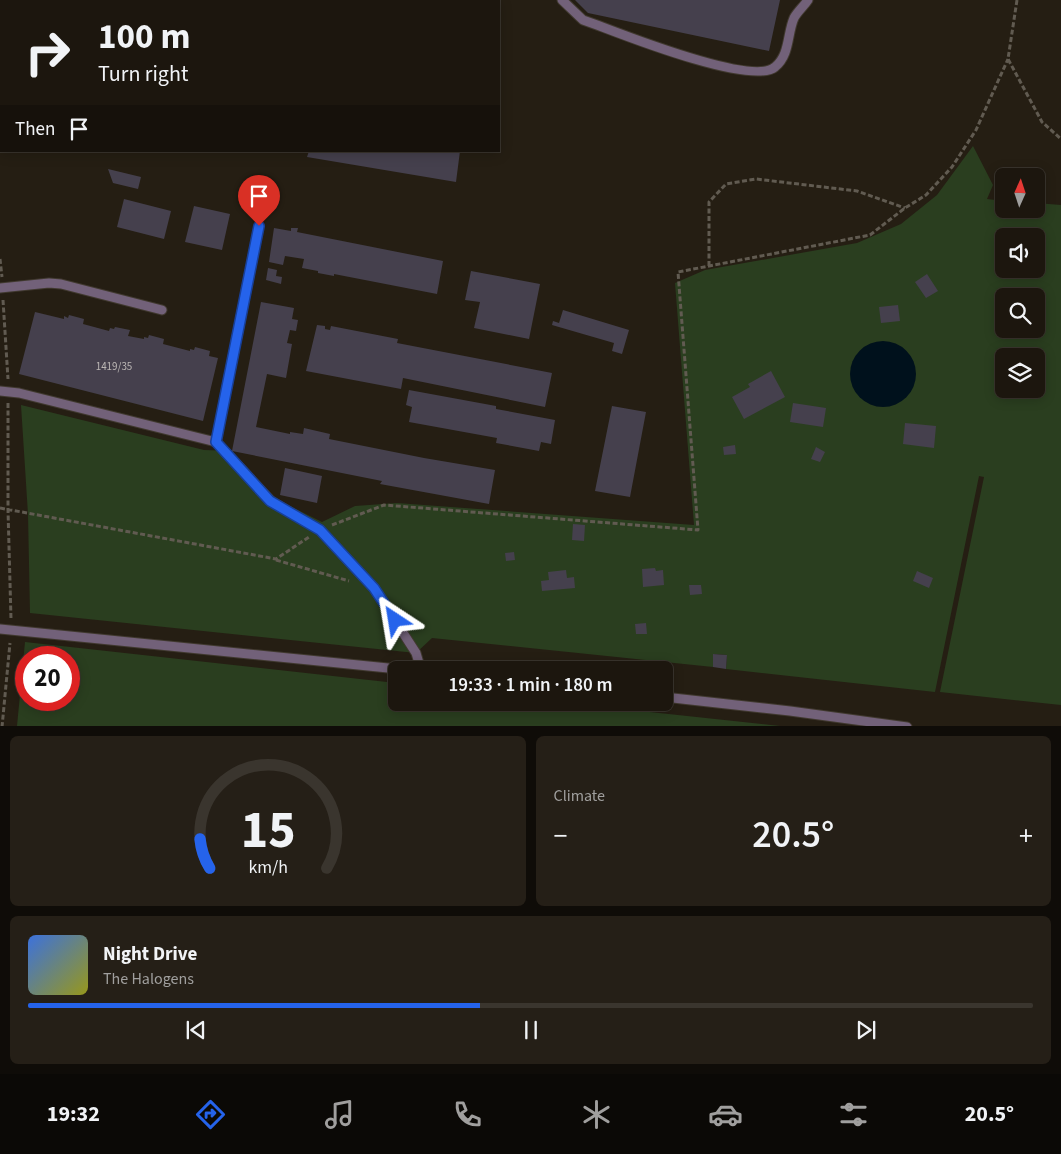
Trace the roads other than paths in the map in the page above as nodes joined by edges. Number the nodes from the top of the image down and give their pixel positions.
1 (562, 0) edge
2 (808, 0) edge
3 (259, 226) dead end
4 (1, 287) edge
5 (162, 310) dead end
6 (4, 391) edge
7 (216, 442) junction
8 (0, 630) edge
9 (418, 661) edge
10 (388, 668) edge
11 (673, 698) edge
12 (906, 726) edge

1 - 2 lane
3 - 7 lane
4 - 5 lane
6 - 7 lane
7 - 9 lane
8 - 10 lane
11 - 12 lane

